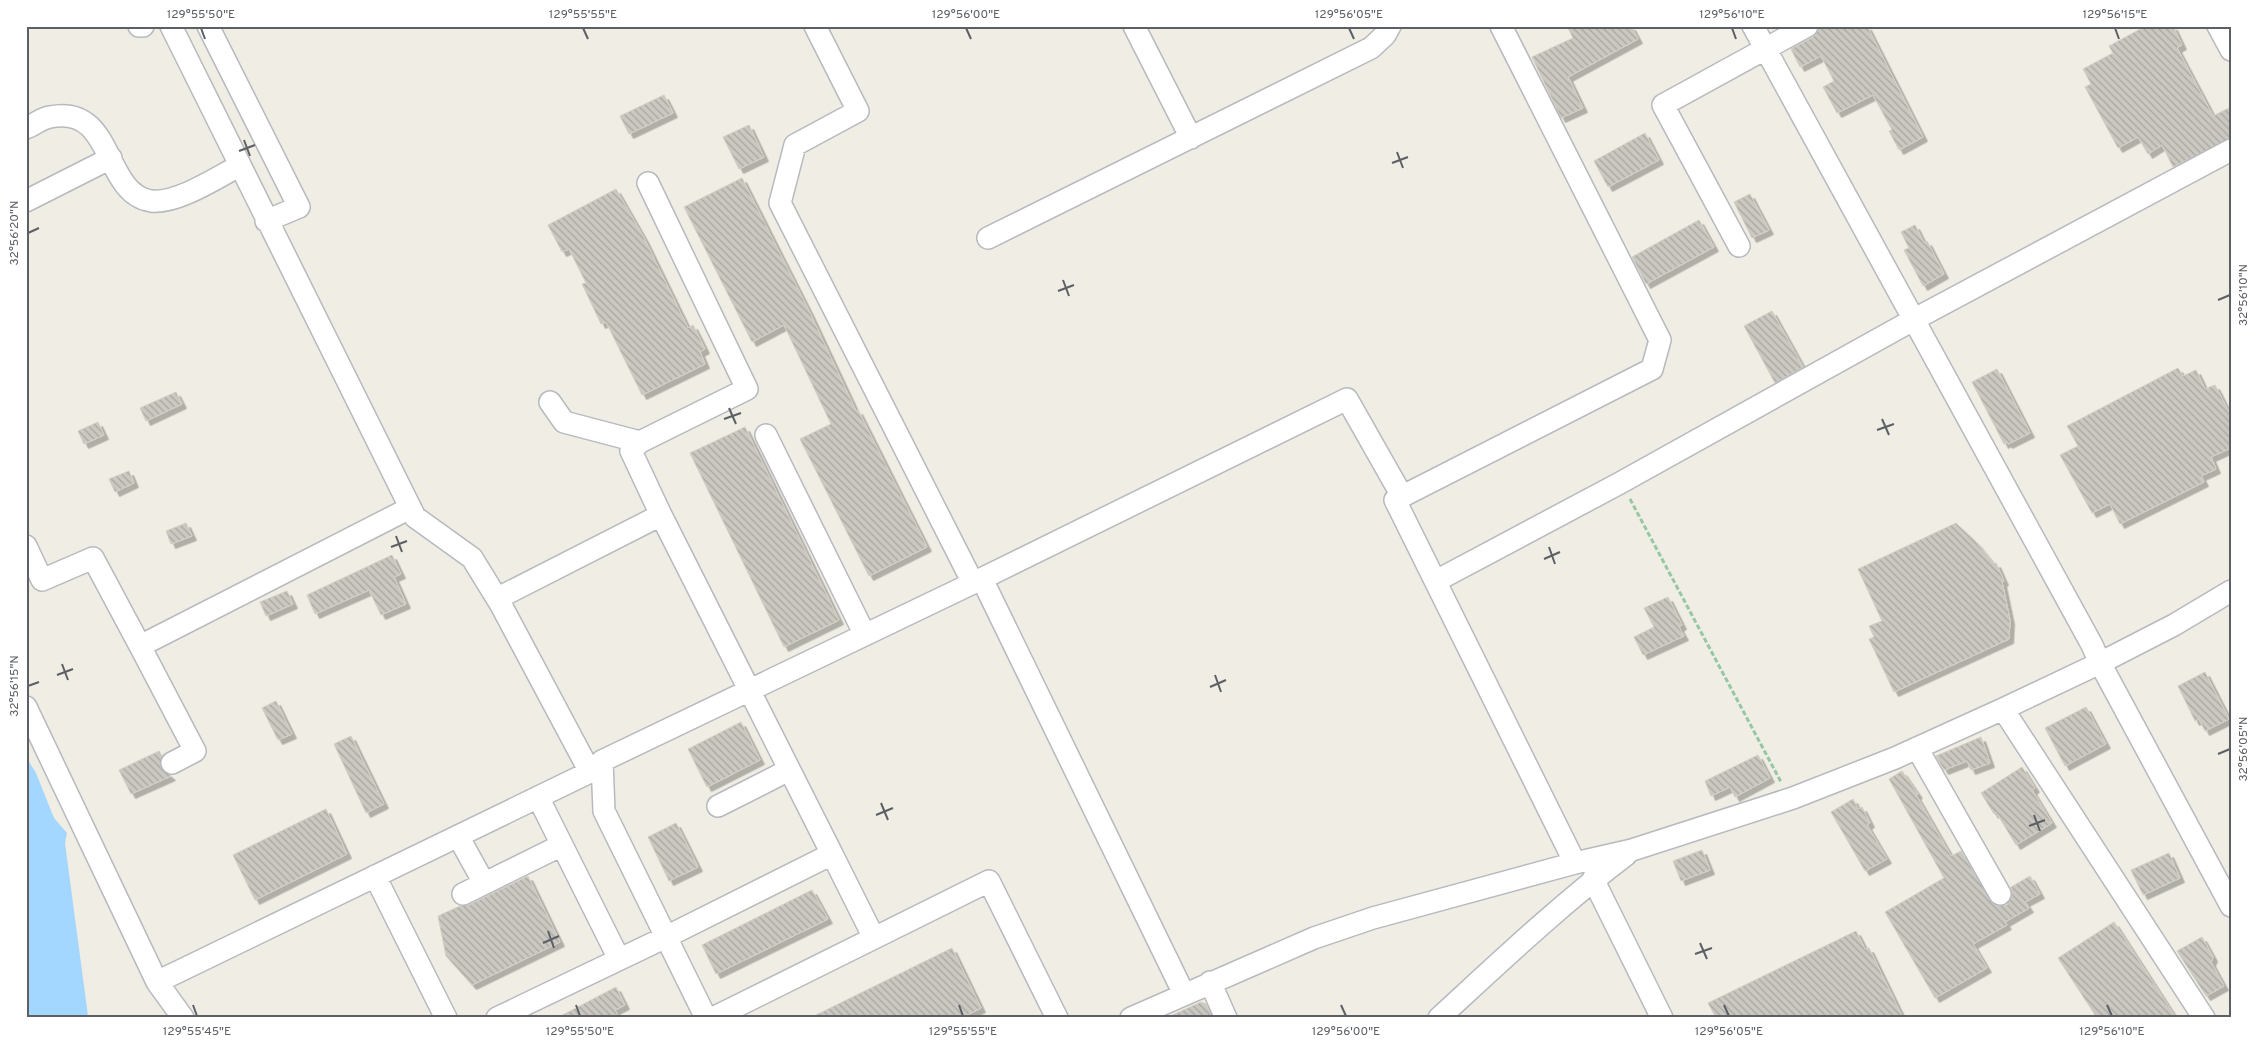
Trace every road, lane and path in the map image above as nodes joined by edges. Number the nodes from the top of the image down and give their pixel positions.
1 (140, 26) edge
2 (143, 26) edge
3 (170, 26) edge
4 (208, 26) edge
5 (815, 26) edge
6 (1134, 26) edge
7 (1390, 26) edge
8 (1501, 26) edge
9 (1753, 26) edge
10 (1807, 26) edge
11 (2218, 26) edge
12 (1765, 49) junction
13 (2231, 50) edge
14 (26, 128) edge
15 (1191, 138) junction
16 (2231, 150) edge
17 (111, 158) junction
18 (239, 166) junction
19 (648, 183) dead end
20 (26, 201) edge
21 (266, 221) junction
22 (988, 238) dead end
23 (1739, 246) dead end
24 (1913, 320) junction
25 (550, 402) dead end
26 (766, 435) dead end
27 (640, 442) junction
28 (1620, 483) junction
29 (1402, 496) junction
30 (410, 508) junction
31 (661, 515) junction
32 (26, 546) edge
33 (977, 581) junction
34 (1436, 581) junction
35 (2231, 591) edge
36 (498, 598) junction
37 (865, 635) junction
38 (140, 646) junction
39 (2100, 663) junction
40 (749, 690) junction
41 (26, 707) edge
42 (2003, 710) junction
43 (1917, 748) junction
44 (172, 763) dead end
45 (596, 767) junction
46 (789, 770) junction
47 (538, 797) junction
48 (1793, 798) junction
49 (718, 806) dead end
50 (458, 836) junction
51 (562, 845) junction
52 (1632, 850) junction
53 (832, 854) junction
54 (1574, 863) junction
55 (376, 876) junction
56 (1593, 879) junction
57 (484, 883) junction
58 (463, 894) dead end
59 (2000, 894) dead end
60 (2231, 906) edge
61 (666, 937) junction
62 (874, 938) junction
63 (619, 959) junction
64 (157, 982) junction
65 (1210, 982) junction
66 (1184, 994) junction
67 (183, 1018) edge
68 (446, 1018) edge
69 (497, 1018) edge
70 (706, 1018) edge
71 (713, 1018) edge
72 (1057, 1018) edge
73 (1130, 1018) edge
74 (1226, 1018) edge
75 (1439, 1018) edge
76 (1662, 1018) edge
77 (2204, 1018) edge

1 - 2 street
3 - 18 street
4 - 21 street
5 - 33 street
6 - 15 street
7 - 15 street
8 - 29 street
9 - 12 street
10 - 12 street
11 - 13 street
12 - 23 street
12 - 24 street
14 - 17 street
15 - 22 street
16 - 24 street
17 - 18 street
17 - 20 street
18 - 21 street
19 - 27 street
21 - 30 street
24 - 28 street
24 - 39 street
25 - 27 street
26 - 37 street
27 - 31 street
28 - 34 street
28 - 48 path
29 - 33 street
29 - 34 street
30 - 36 street
30 - 38 street
31 - 36 street
31 - 40 street
32 - 38 street
33 - 37 street
33 - 66 street
34 - 54 street
35 - 39 street
36 - 45 street
37 - 40 street
38 - 44 street
39 - 42 street
39 - 60 street
40 - 45 street
40 - 46 street
41 - 64 street
42 - 43 street
42 - 77 street
43 - 48 street
43 - 59 street
45 - 47 street
45 - 61 street
46 - 49 street
46 - 53 street
47 - 50 street
47 - 51 street
48 - 52 street
50 - 55 street
50 - 57 street
51 - 57 street
51 - 63 street
52 - 54 street
52 - 56 street
53 - 61 street
53 - 62 street
54 - 65 street
55 - 64 street
55 - 68 street
56 - 75 street
56 - 76 street
57 - 58 street
61 - 63 street
61 - 70 street
62 - 71 street
62 - 72 street
63 - 69 street
64 - 67 street
65 - 66 street
65 - 74 street
66 - 73 street

